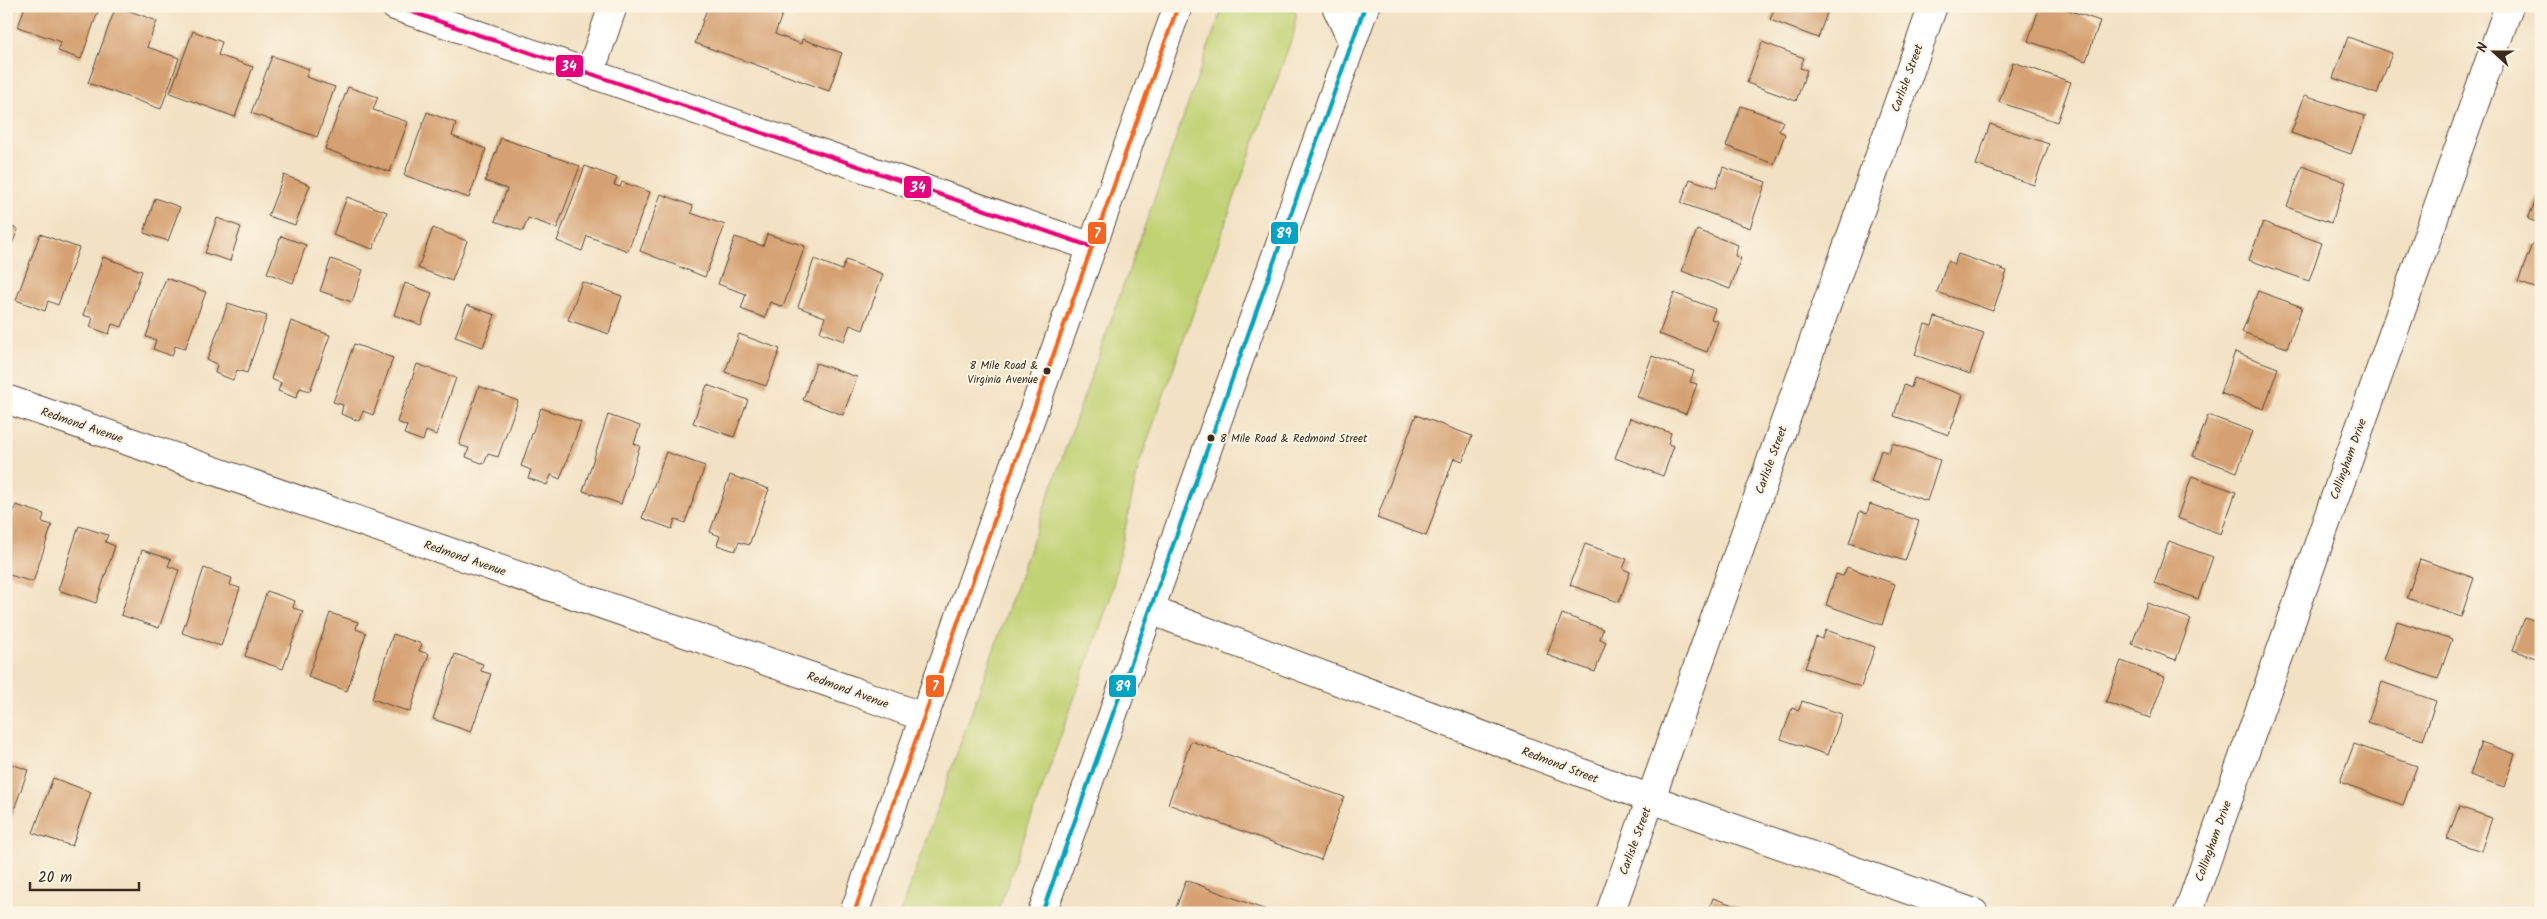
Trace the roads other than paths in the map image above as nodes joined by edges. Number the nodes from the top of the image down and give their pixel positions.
1 (395, 6) edge
2 (613, 6) edge
3 (1178, 6) edge
4 (1336, 6) edge
5 (1365, 6) edge
6 (1933, 6) edge
7 (2509, 6) edge
8 (1352, 41) junction
9 (590, 73) junction
10 (1092, 247) junction
11 (6, 399) edge
12 (1150, 610) junction
13 (923, 717) junction
14 (1651, 799) junction
15 (854, 913) edge
16 (1042, 913) edge
17 (1610, 913) edge
18 (1974, 913) edge
19 (2188, 913) edge

1 - 9 main road
2 - 9 main road
3 - 10 main road
4 - 8 main road
5 - 8 main road
6 - 14 main road, Carlisle Street
7 - 19 main road, Collingham Drive
8 - 12 main road
9 - 10 main road
10 - 13 main road
11 - 13 main road, Redmond Avenue
12 - 14 main road, Redmond Street
12 - 16 main road
13 - 15 main road
14 - 17 main road, Carlisle Street
14 - 18 main road, Redmond Street

